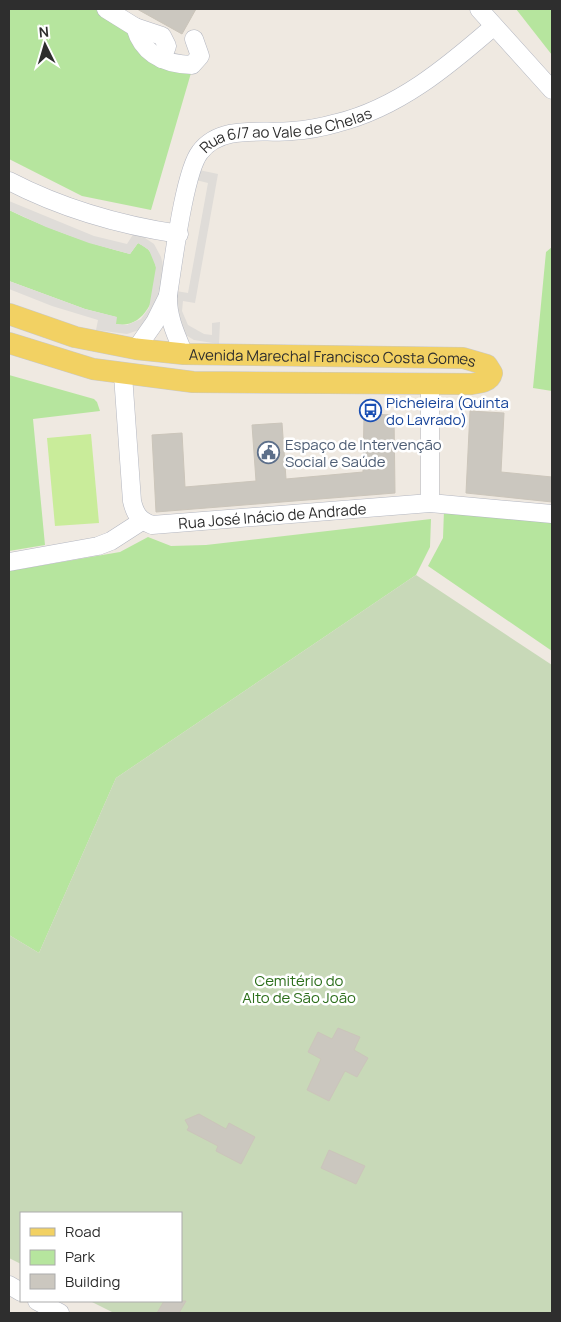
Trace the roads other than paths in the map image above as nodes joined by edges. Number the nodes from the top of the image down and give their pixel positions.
1 (106, 9) edge
2 (479, 9) edge
3 (493, 27) junction
4 (194, 39) dead end
5 (552, 90) edge
6 (9, 181) edge
7 (179, 234) junction
8 (168, 295) junction
9 (9, 314) edge
10 (9, 343) edge
11 (136, 349) junction
12 (184, 354) junction
13 (123, 375) junction
14 (430, 384) junction
15 (430, 502) junction
16 (552, 514) edge
17 (142, 521) junction
18 (9, 562) edge
19 (39, 1302) edge
20 (60, 1313) edge

1 - 4 street
2 - 3 street
3 - 5 street
3 - 7 street, Rua 6/7 ao Vale de Chelas
6 - 7 street
7 - 8 street, Rua 6/7 ao Vale de Chelas
8 - 11 street
8 - 12 street
9 - 11 main road, Avenida Marechal Francisco Costa Gomes
10 - 13 main road, Avenida Marechal Francisco Costa Gomes
11 - 12 main road, Avenida Marechal Francisco Costa Gomes
12 - 14 main road, Avenida Marechal Francisco Costa Gomes
13 - 14 main road, Avenida Marechal Francisco Costa Gomes
13 - 17 street
14 - 15 street
15 - 16 street, Rua José Inácio de Andrade
15 - 17 street, Rua José Inácio de Andrade
17 - 18 street
19 - 20 street

